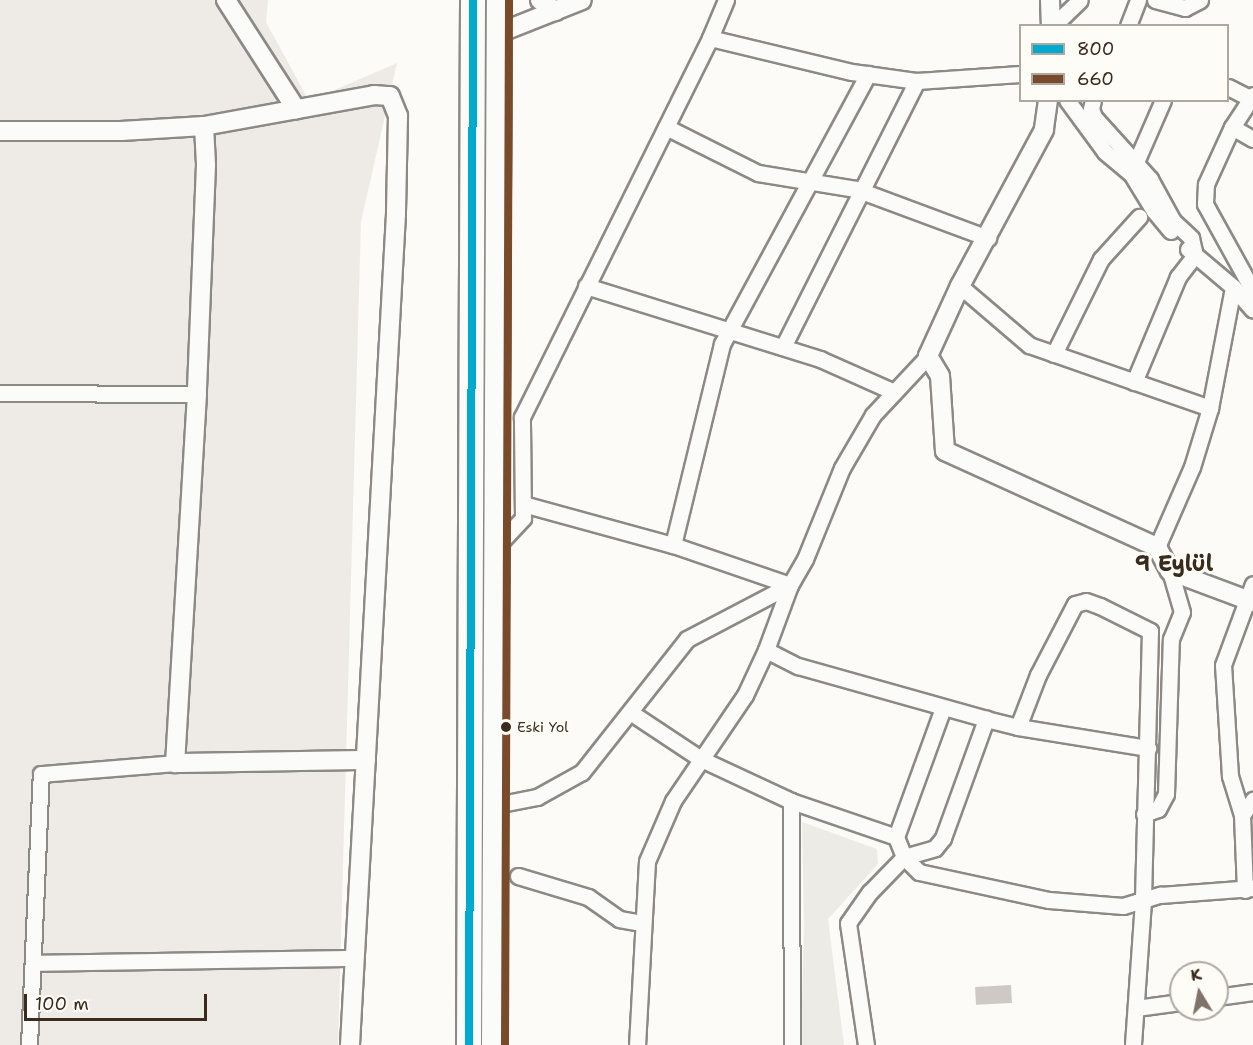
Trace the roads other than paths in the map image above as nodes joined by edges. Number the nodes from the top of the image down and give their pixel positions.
1 (226, 0) edge
2 (473, 0) edge
3 (499, 0) edge
4 (582, 0) edge
5 (726, 0) edge
6 (1050, 0) edge
7 (1080, 0) edge
8 (1138, 0) edge
9 (1155, 0) edge
10 (1200, 0) edge
11 (548, 5) edge
12 (1052, 24) edge
13 (1054, 24) edge
14 (1129, 24) edge
15 (499, 33) junction
16 (710, 38) junction
17 (868, 74) junction
18 (1019, 74) edge
19 (916, 81) junction
20 (1229, 88) edge
21 (1252, 98) edge
22 (1048, 102) edge
23 (1068, 102) edge
24 (1092, 102) edge
25 (1162, 102) edge
26 (296, 109) junction
27 (204, 126) junction
28 (666, 127) junction
29 (1232, 127) junction
30 (0, 131) edge
31 (1253, 139) edge
32 (1136, 162) junction
33 (810, 181) junction
34 (861, 191) junction
35 (1139, 217) dead end
36 (988, 238) junction
37 (1195, 255) junction
38 (586, 286) junction
39 (960, 286) junction
40 (1233, 287) junction
41 (1253, 291) edge
42 (1253, 310) edge
43 (730, 331) junction
44 (783, 347) junction
45 (1054, 354) junction
46 (928, 356) junction
47 (1134, 382) junction
48 (894, 392) junction
49 (0, 393) edge
50 (197, 394) junction
51 (1210, 408) junction
52 (523, 504) junction
53 (674, 545) junction
54 (498, 546) junction
55 (1157, 547) junction
56 (1170, 571) junction
57 (790, 585) junction
58 (1251, 595) edge
59 (766, 650) junction
60 (943, 708) junction
61 (630, 712) junction
62 (986, 719) junction
63 (1018, 727) junction
64 (1148, 748) junction
65 (701, 759) junction
66 (366, 760) junction
67 (175, 763) junction
68 (1253, 800) edge
69 (790, 801) junction
70 (496, 805) junction
71 (1144, 814) junction
72 (1242, 814) junction
73 (897, 837) junction
74 (904, 857) junction
75 (518, 876) dead end
76 (1249, 889) edge
77 (1143, 901) junction
78 (642, 923) junction
79 (355, 958) junction
80 (33, 963) junction
81 (1253, 992) edge
82 (1229, 995) edge
83 (1169, 1004) edge
84 (1136, 1008) junction
85 (29, 1045) edge
86 (350, 1045) edge
87 (469, 1045) edge
88 (494, 1045) edge
89 (637, 1045) edge
90 (792, 1045) edge
91 (866, 1045) edge
92 (1133, 1045) edge

1 - 26 street
2 - 87 highway
3 - 15 highway
4 - 11 street
5 - 16 street
6 - 12 street
7 - 13 street
8 - 14 street
9 - 10 street
11 - 15 street
15 - 54 highway
16 - 17 street
16 - 28 street
17 - 19 street
17 - 33 street
18 - 19 street
19 - 34 street
20 - 21 street
21 - 29 street
22 - 36 street
23 - 37 street
24 - 32 street
25 - 32 street
26 - 27 street
26 - 66 street
27 - 30 street
27 - 50 street
28 - 33 street
28 - 38 street
29 - 31 street
29 - 41 street
32 - 37 street
33 - 34 street
33 - 43 street
34 - 36 street
34 - 44 street
35 - 45 street
36 - 39 street
37 - 40 street
37 - 47 street
38 - 43 street
38 - 52 street
39 - 45 street
39 - 46 street
40 - 42 street
40 - 51 street
43 - 44 street
43 - 53 street
44 - 48 street
45 - 47 street
46 - 48 street
46 - 55 street
47 - 51 street
48 - 57 street
49 - 50 street
50 - 67 street
51 - 55 street
52 - 53 street
52 - 54 street
53 - 57 street
54 - 70 highway
55 - 56 street
56 - 58 street
56 - 71 street
57 - 59 street
57 - 61 street
58 - 72 street
59 - 60 street
59 - 65 street
60 - 62 street
60 - 73 street
61 - 65 street
61 - 70 street
62 - 63 street
62 - 74 street
63 - 64 street
63 - 64 street
64 - 71 street
65 - 69 street
65 - 78 street
66 - 67 street
66 - 79 street
67 - 80 street
68 - 72 street
69 - 73 street
69 - 90 street
70 - 88 highway
71 - 77 street
72 - 76 street
73 - 74 street
74 - 77 street
74 - 91 street
75 - 78 street
76 - 77 street
77 - 84 street
78 - 89 street
79 - 80 street
79 - 86 street
80 - 85 street
81 - 82 street
83 - 84 street
84 - 92 street

